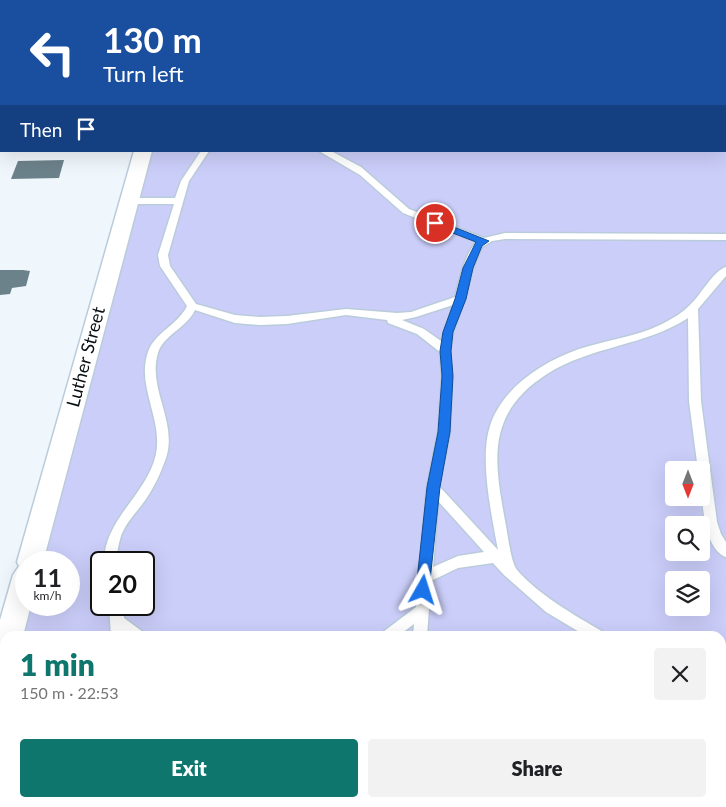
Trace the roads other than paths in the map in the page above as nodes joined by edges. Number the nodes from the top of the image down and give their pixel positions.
1 (143, 152) edge
2 (204, 152) edge
3 (325, 152) edge
4 (129, 201) junction
5 (178, 201) junction
6 (726, 237) edge
7 (484, 241) junction
8 (726, 270) edge
9 (460, 299) junction
10 (192, 306) junction
11 (693, 308) junction
12 (381, 316) junction
13 (445, 351) junction
14 (433, 487) junction
15 (33, 551) edge
16 (111, 551) edge
17 (726, 552) edge
18 (496, 557) junction
19 (509, 571) junction
20 (424, 579) junction
21 (421, 612) junction
22 (15, 614) edge
23 (117, 616) edge
24 (118, 622) junction
25 (10, 631) edge
26 (118, 631) edge
27 (131, 631) edge
28 (395, 631) edge
29 (420, 631) edge
30 (590, 631) edge

1 - 4 street, Luther Street
2 - 5 lane
3 - 7 lane
4 - 5 lane
4 - 15 street, Luther Street
5 - 10 lane
6 - 7 lane
7 - 9 lane
8 - 11 lane
9 - 12 lane
9 - 13 lane
10 - 12 lane
10 - 16 lane
11 - 17 lane
11 - 19 lane
12 - 13 lane
13 - 14 lane
14 - 18 lane
14 - 20 lane
18 - 19 lane
18 - 20 lane
19 - 30 lane
20 - 21 lane
21 - 28 lane
21 - 29 lane
22 - 25 street
23 - 24 lane
24 - 26 lane
24 - 27 lane

